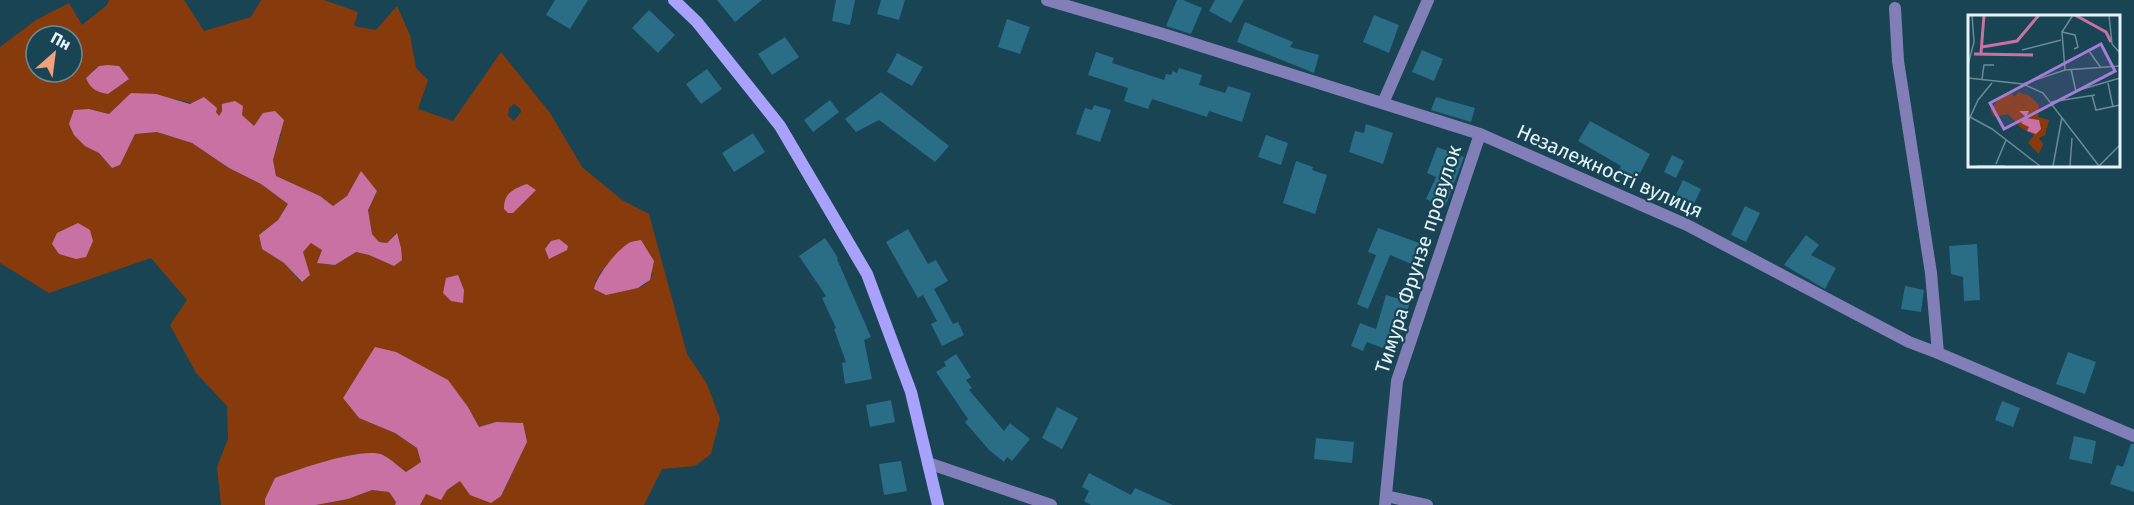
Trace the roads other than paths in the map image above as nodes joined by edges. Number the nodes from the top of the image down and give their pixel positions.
1 (674, 0) edge
2 (1047, 0) edge
3 (1428, 0) edge
4 (1895, 8) dead end
5 (1383, 103) junction
6 (1480, 134) junction
7 (1938, 353) junction
8 (2134, 436) edge
9 (928, 463) junction
10 (1385, 500) edge
11 (938, 505) edge
12 (1050, 505) edge
13 (1427, 505) edge

1 - 9 main road
2 - 5 street, Незалежності вулиця
3 - 5 street
4 - 7 street
5 - 6 street, Незалежності вулиця
6 - 7 street, Незалежності вулиця
6 - 10 street, Тимура Фрунзе провулок
7 - 8 street, Незалежності вулиця
9 - 11 main road
9 - 12 street
10 - 13 street

